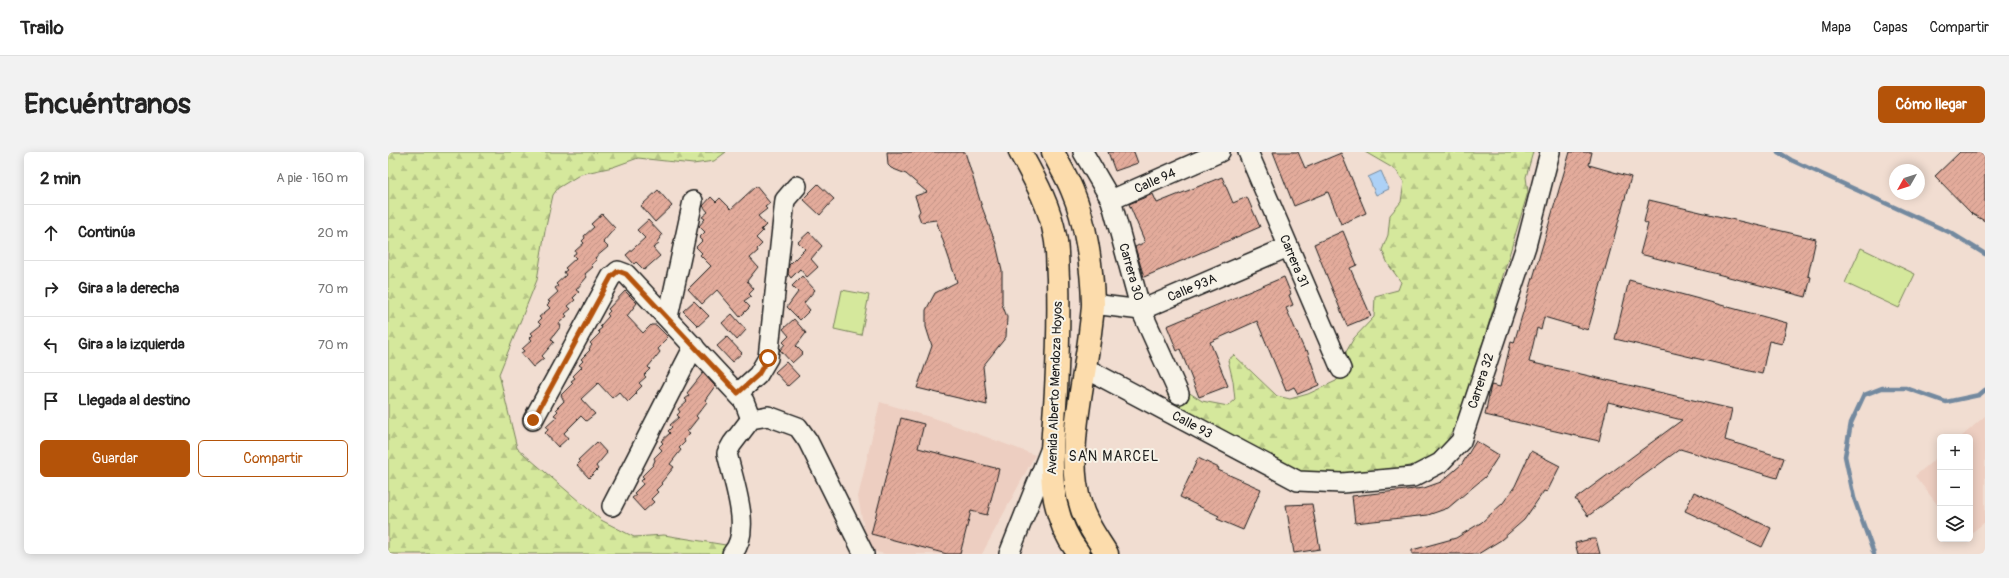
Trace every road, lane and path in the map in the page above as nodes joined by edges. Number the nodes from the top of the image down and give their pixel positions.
1 (1020, 152) edge
2 (1053, 152) edge
3 (1083, 152) edge
4 (1220, 152) edge
5 (1248, 152) edge
6 (1550, 152) edge
7 (797, 186) dead end
8 (1111, 200) junction
9 (693, 201) dead end
10 (1288, 247) junction
11 (1093, 304) junction
12 (1141, 310) junction
13 (668, 317) junction
14 (694, 346) junction
15 (1085, 368) junction
16 (1341, 369) dead end
17 (738, 393) junction
18 (1179, 394) dead end
19 (533, 420) dead end
20 (751, 420) junction
21 (1298, 481) joint
22 (1044, 494) junction
23 (612, 506) dead end
24 (732, 554) edge
25 (864, 554) edge
26 (1009, 554) edge
27 (1079, 554) edge
28 (1107, 554) edge

1 - 22 main road, Avenida Alberto Mendoza Hoyos
2 - 11 main road, Avenida Alberto Mendoza Hoyos
3 - 8 street, Carrera 30
4 - 8 street, Calle 94
5 - 10 street, Carrera 31
6 - 21 street, Carrera 32
7 - 17 street
8 - 12 street, Carrera 30
9 - 13 street
10 - 12 street, Calle 93A
10 - 16 street, Carrera 31
11 - 12 street
11 - 15 main road, Avenida Alberto Mendoza Hoyos
12 - 18 street, Carrera 30
13 - 14 street
13 - 19 street
14 - 17 street
14 - 23 street
15 - 21 street, Calle 93
15 - 28 main road, Avenida Alberto Mendoza Hoyos
17 - 20 street
20 - 24 street
20 - 25 street
22 - 26 street
22 - 27 main road, Avenida Alberto Mendoza Hoyos

